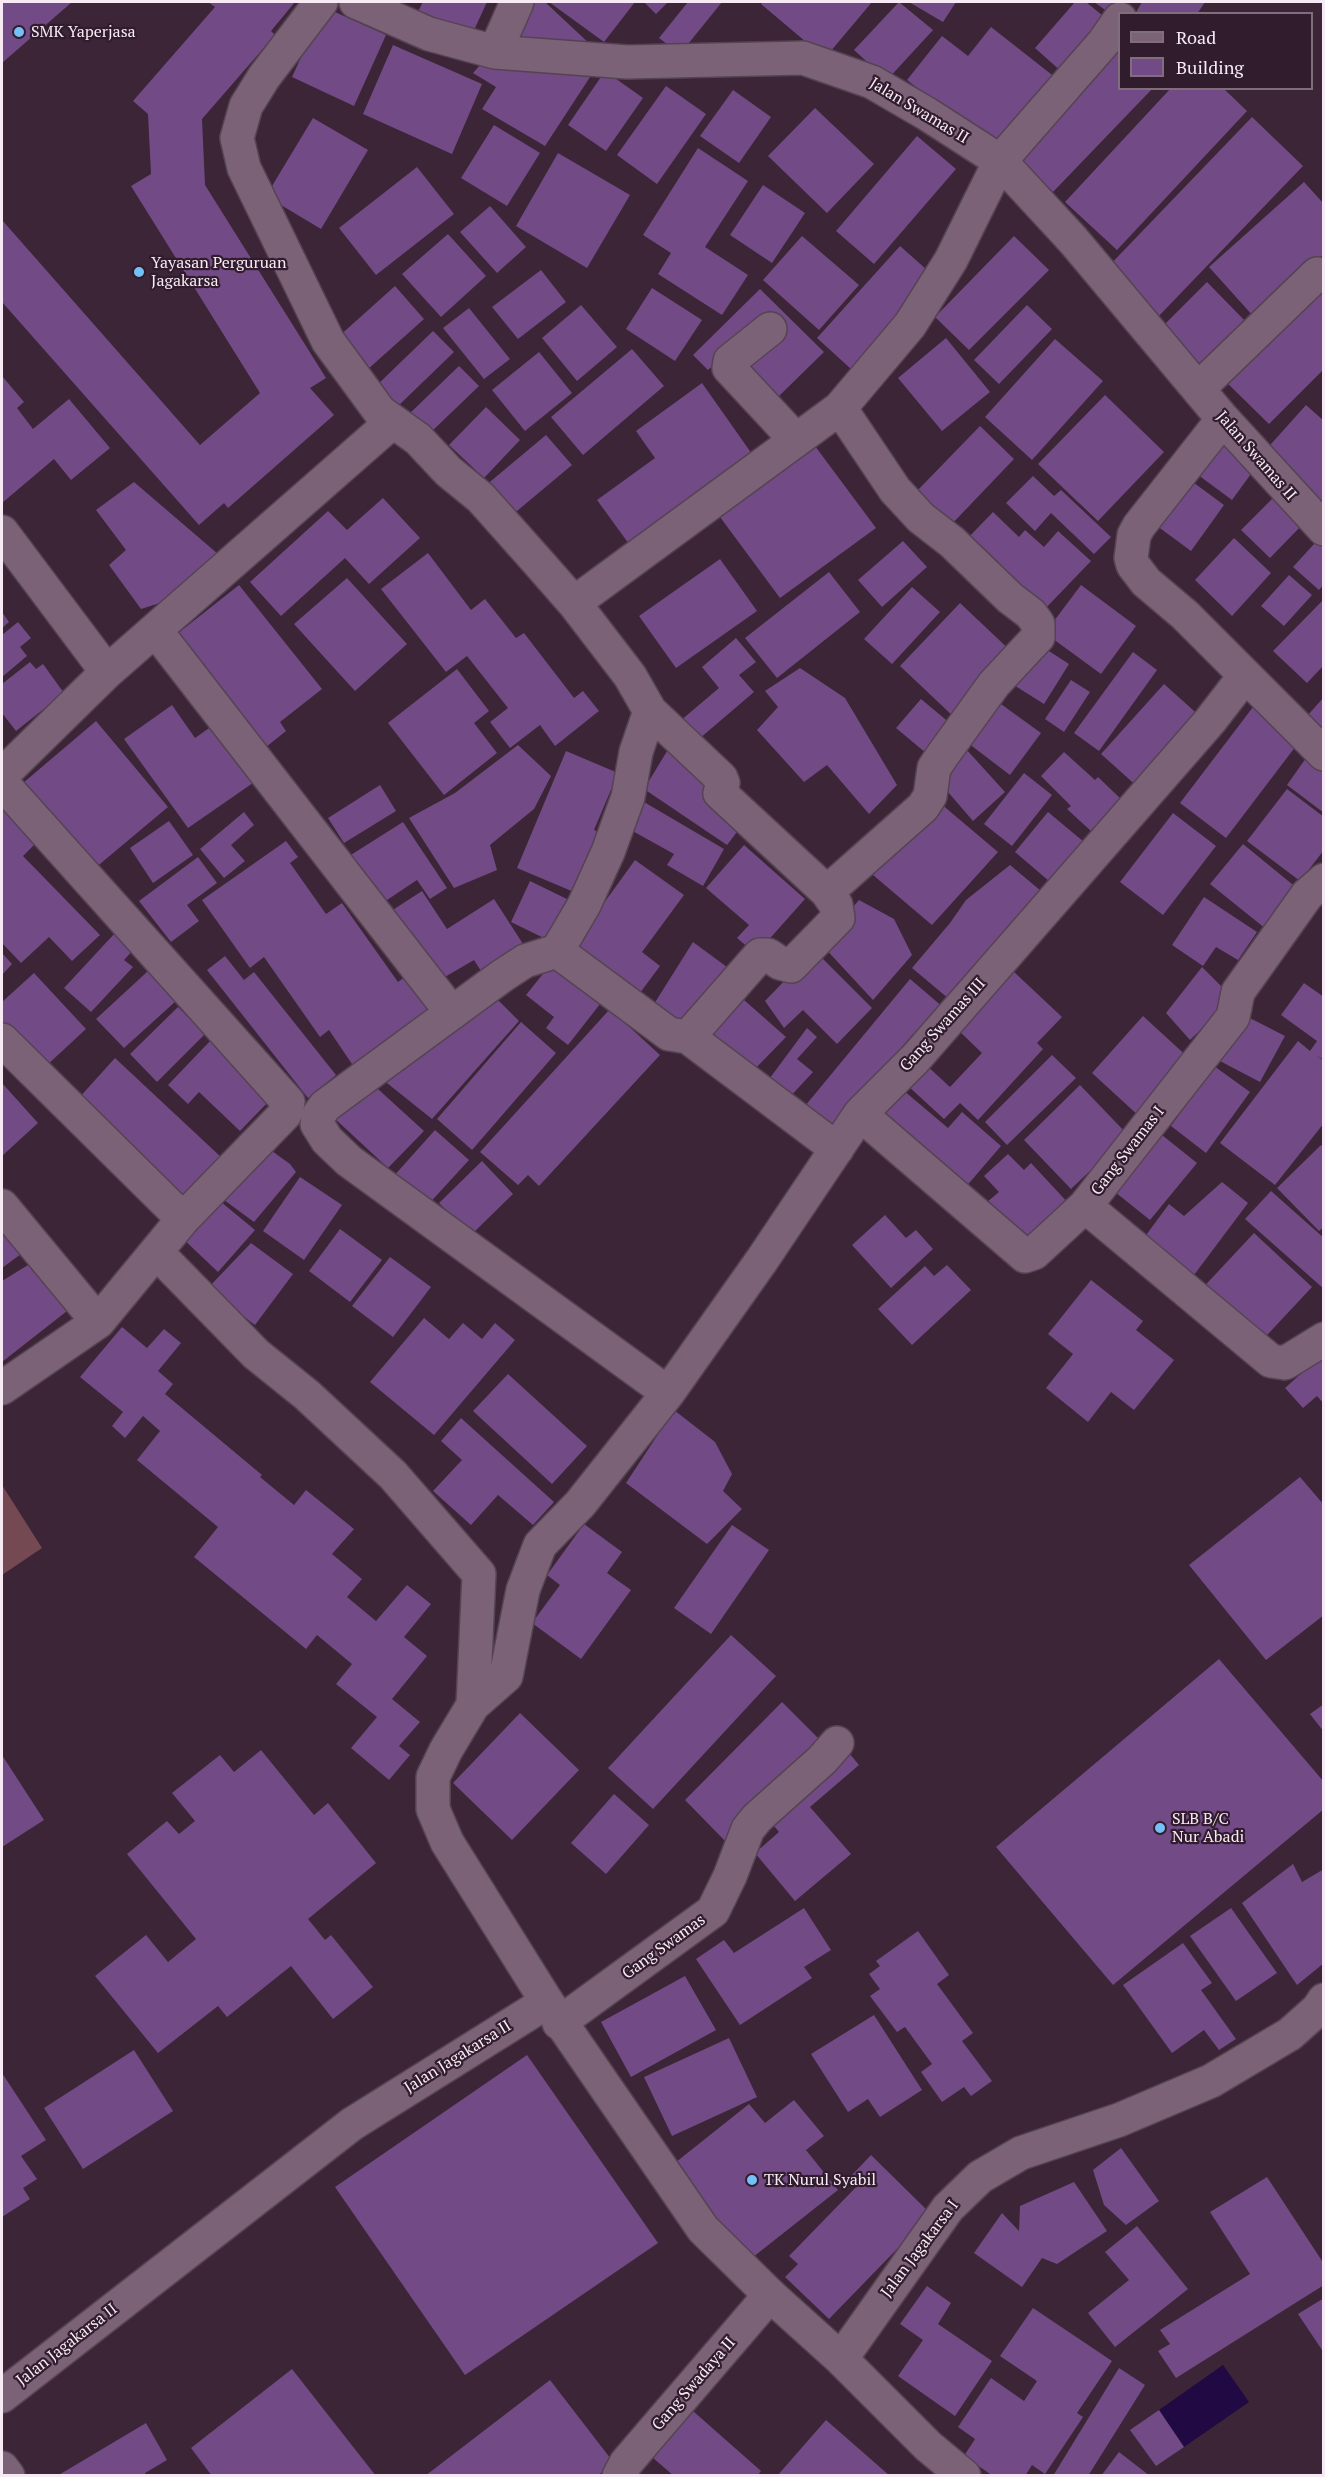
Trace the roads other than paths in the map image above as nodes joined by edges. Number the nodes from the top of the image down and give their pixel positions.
1 (321, 2) edge
2 (356, 2) edge
3 (517, 2) edge
4 (1118, 21) edge
5 (495, 52) junction
6 (1000, 161) junction
7 (1317, 274) dead end
8 (770, 329) dead end
9 (1199, 388) junction
10 (840, 408) junction
11 (1223, 419) junction
12 (392, 422) junction
13 (796, 440) junction
14 (1323, 529) edge
15 (2, 531) edge
16 (574, 603) junction
17 (156, 631) junction
18 (107, 672) junction
19 (1244, 677) junction
20 (650, 711) junction
21 (1323, 754) edge
22 (3, 772) edge
23 (1323, 880) edge
24 (827, 892) junction
25 (557, 951) junction
26 (452, 1013) junction
27 (688, 1037) junction
28 (2, 1040) edge
29 (860, 1114) junction
30 (837, 1149) junction
31 (2, 1206) edge
32 (1085, 1206) junction
33 (183, 1219) junction
34 (168, 1264) dead end
35 (98, 1322) junction
36 (1323, 1339) edge
37 (2, 1388) edge
38 (668, 1393) junction
39 (473, 1705) junction
40 (837, 1743) dead end
41 (1323, 2000) edge
42 (553, 2013) junction
43 (770, 2295) junction
44 (841, 2359) junction
45 (2, 2396) edge
46 (2, 2468) edge
47 (8, 2475) edge
48 (619, 2475) edge
49 (964, 2475) edge

1 - 12 street
2 - 5 street, Jalan Swamas II
3 - 5 street
4 - 6 street
5 - 6 street, Jalan Swamas II
6 - 9 street, Jalan Swamas II
6 - 10 street
7 - 9 street
8 - 13 street
9 - 11 street, Jalan Swamas II
10 - 13 street
10 - 24 street
11 - 14 street, Jalan Swamas II
11 - 19 street
12 - 16 street
12 - 17 street
13 - 16 street
15 - 18 street
16 - 20 street
17 - 18 street
17 - 26 street
18 - 22 street
19 - 21 street
19 - 29 street, Gang Swamas III
20 - 24 street
20 - 25 street
22 - 33 street
23 - 32 street, Gang Swamas I
24 - 27 street
25 - 26 street
25 - 27 street
26 - 38 street
27 - 30 street
28 - 33 street
29 - 30 street, Gang Swamas III
29 - 32 street
30 - 38 street, Gang Swamas III
31 - 35 street
32 - 36 street, Gang Swamas I
33 - 35 street
34 - 39 street
35 - 37 street
38 - 39 street, Gang Swamas III
39 - 42 street
40 - 42 street, Gang Swamas
41 - 44 street, Jalan Jagakarsa I
42 - 43 street
42 - 45 street, Jalan Jagakarsa II
43 - 44 street
43 - 48 street, Gang Swadaya II
44 - 49 street
46 - 47 street

